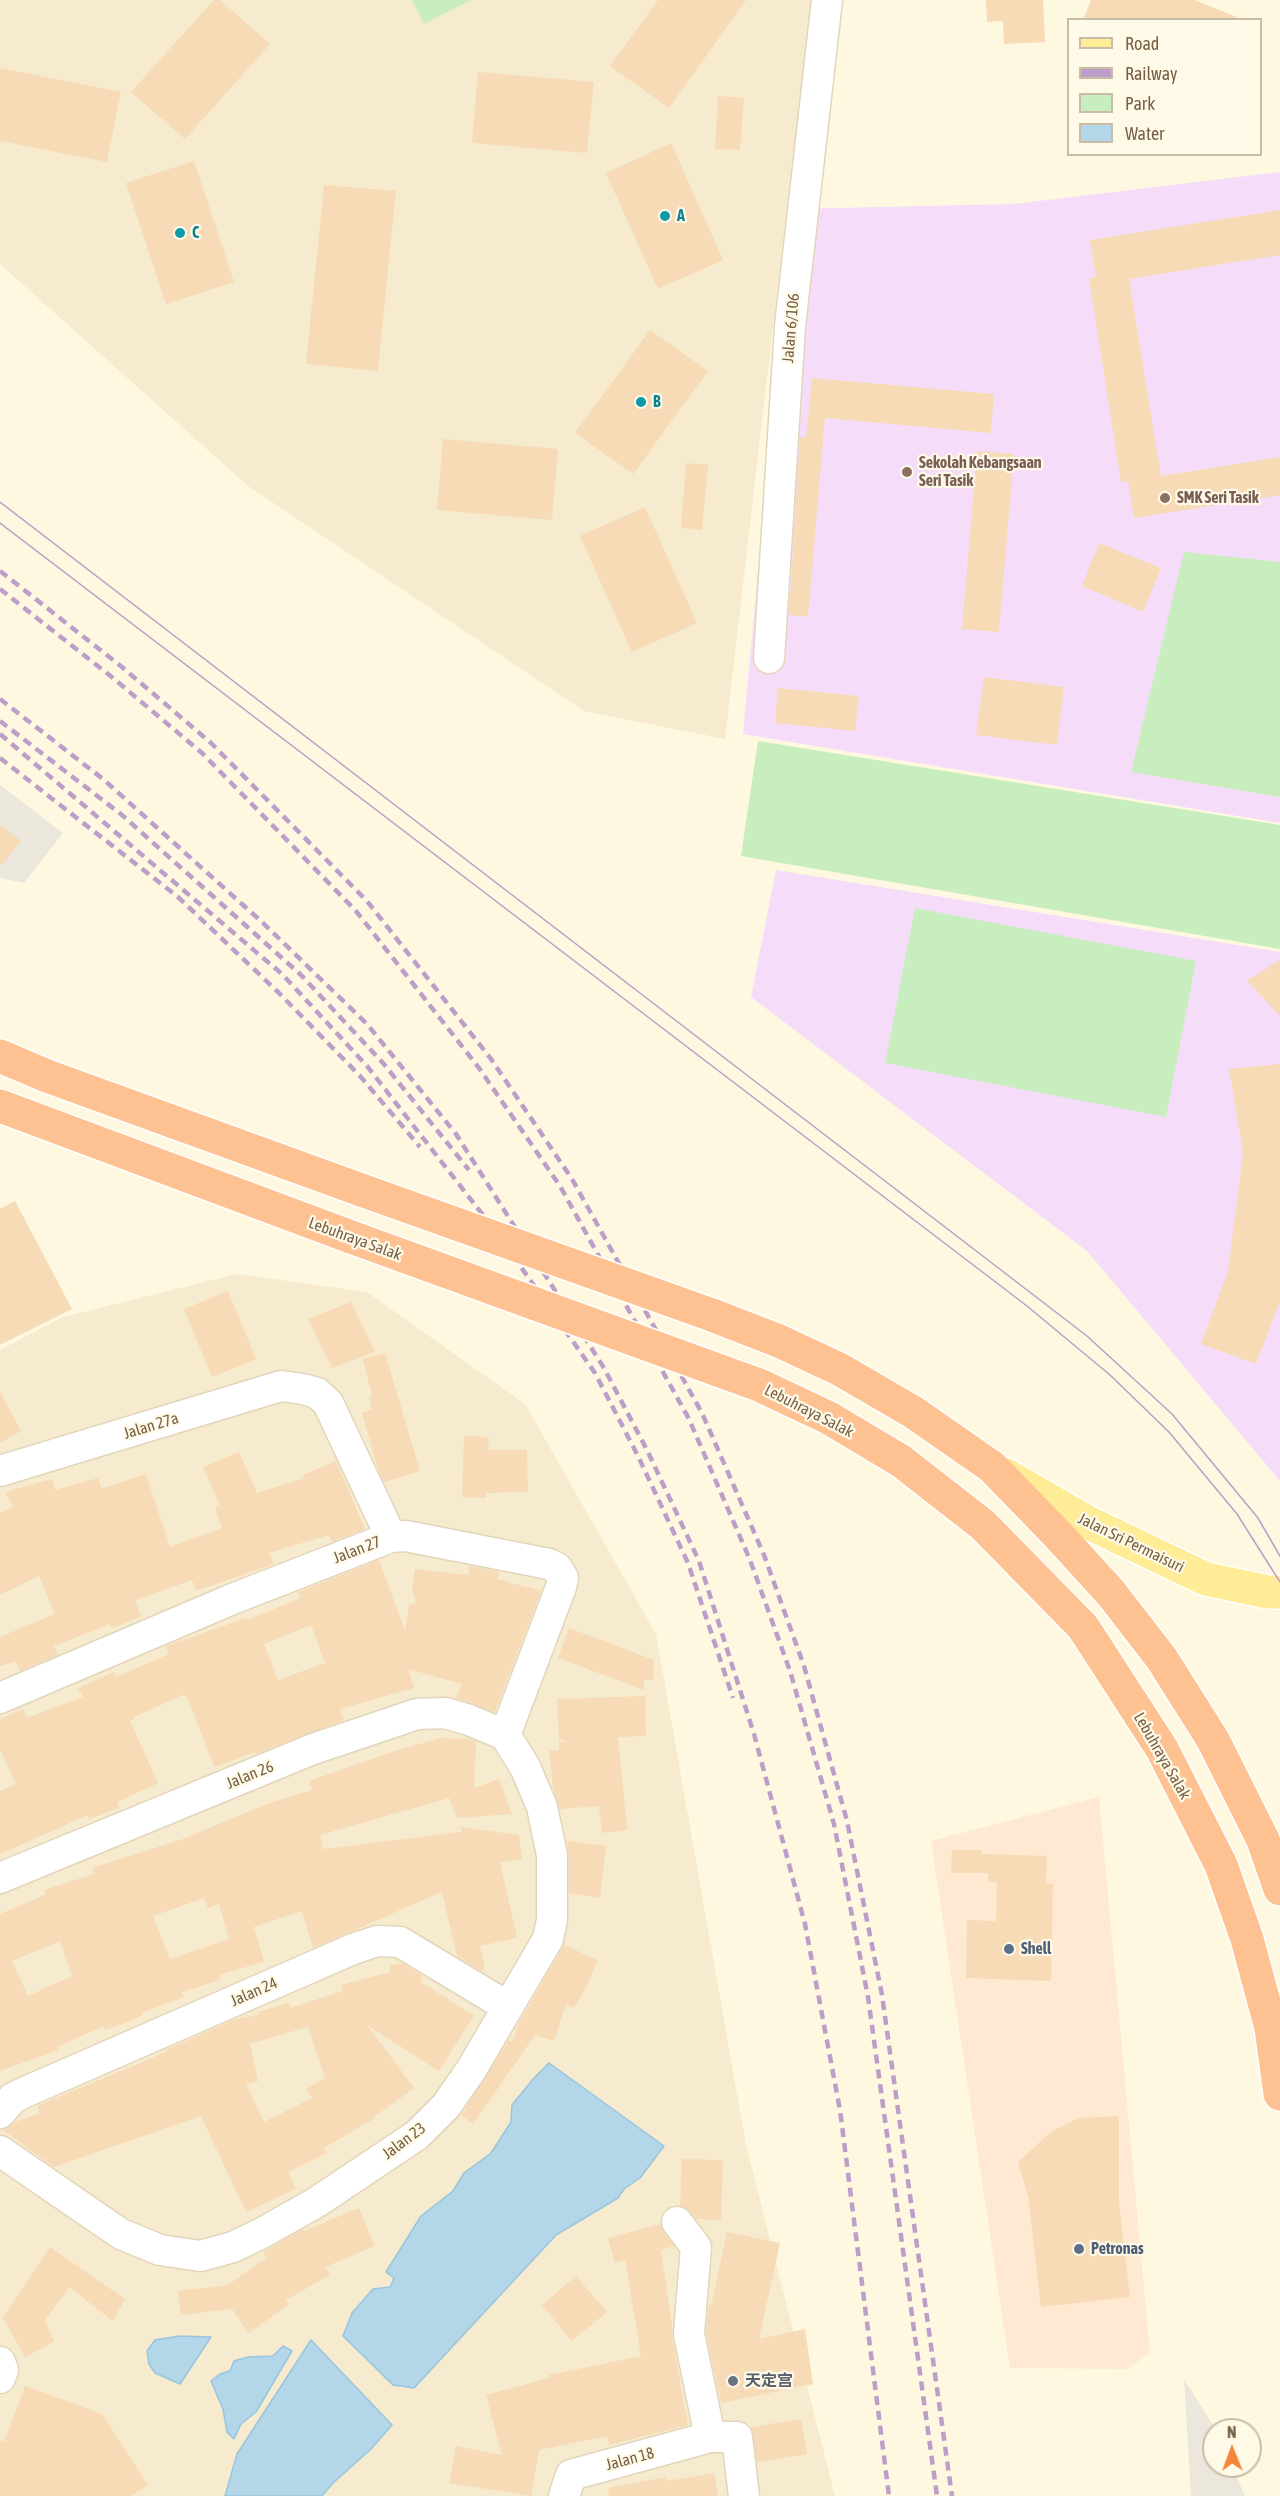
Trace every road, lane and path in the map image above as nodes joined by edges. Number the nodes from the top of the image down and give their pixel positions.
1 (827, 0) edge
2 (769, 658) dead end
3 (0, 1056) edge
4 (0, 1106) edge
5 (992, 1467) junction
6 (0, 1471) edge
7 (391, 1537) junction
8 (1280, 1592) edge
9 (0, 1698) edge
10 (505, 1735) junction
11 (0, 1878) edge
12 (1280, 1889) edge
13 (508, 2007) junction
14 (1280, 2094) edge
15 (0, 2113) edge
16 (0, 2151) edge
17 (677, 2222) dead end
18 (0, 2362) edge
19 (0, 2378) edge
20 (710, 2437) junction
21 (564, 2496) edge
22 (744, 2496) edge

1 - 2 street, Jalan 6/106
3 - 5 highway, bridge
4 - 14 highway, Lebuhraya Salak, bridge
5 - 8 main road, Jalan Sri Permaisuri
5 - 12 highway
6 - 7 street, Jalan 27a
7 - 9 street, Jalan 27
7 - 10 street, Jalan 27
10 - 11 street, Jalan 26
10 - 13 street, Jalan 23
13 - 15 street, Jalan 24
13 - 16 street, Jalan 23
17 - 20 street
18 - 19 street
20 - 21 street, Jalan 18
20 - 22 street

